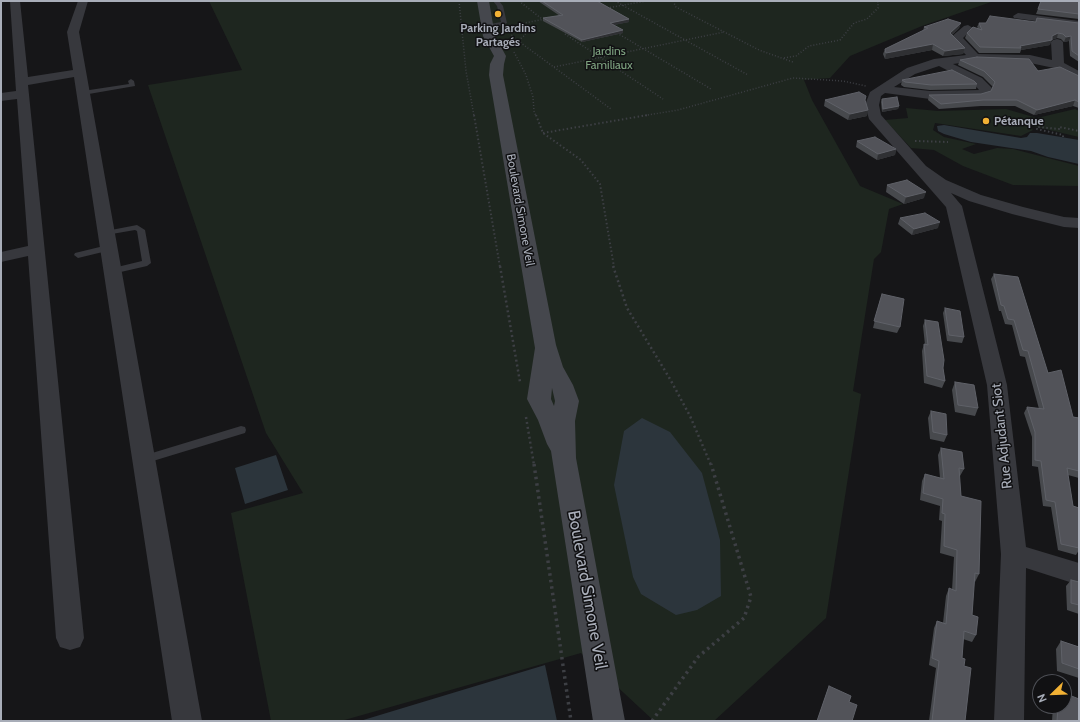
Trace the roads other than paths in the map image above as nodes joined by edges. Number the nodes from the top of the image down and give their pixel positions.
1 (15, 1) edge
2 (84, 1) edge
3 (483, 1) edge
4 (496, 1) edge
5 (1018, 16) dead end
6 (1079, 24) edge
7 (968, 28) dead end
8 (488, 31) junction
9 (1057, 42) edge
10 (975, 57) junction
11 (940, 62) junction
12 (1058, 65) junction
13 (79, 74) junction
14 (1079, 77) edge
15 (131, 81) dead end
16 (23, 88) junction
17 (882, 89) junction
18 (83, 93) junction
19 (1, 97) edge
20 (921, 169) junction
21 (1079, 223) edge
22 (107, 240) junction
23 (37, 249) junction
24 (78, 255) dead end
25 (1, 257) edge
26 (112, 271) junction
27 (241, 430) dead end
28 (143, 460) junction
29 (1014, 554) junction
30 (1079, 574) edge
31 (70, 638) dead end
32 (187, 721) edge
33 (609, 721) edge
34 (1009, 721) edge

1 - 16 street
2 - 13 street
3 - 8 main road, Boulevard Simone Veil
4 - 8 lane
5 - 6 street
7 - 10 street
8 - 33 main road, Boulevard Simone Veil
9 - 12 street
10 - 11 street
10 - 12 street
11 - 17 street
11 - 17 street
12 - 14 street
13 - 16 street
13 - 18 street
15 - 18 lane
16 - 19 street
16 - 23 street
17 - 20 street
18 - 22 street
20 - 21 street
20 - 29 street, Rue Adjudant Siot
22 - 24 lane
22 - 26 street
22 - 26 lane
23 - 25 street
23 - 31 street
26 - 28 street
27 - 28 lane
28 - 32 street
29 - 30 street
29 - 34 street, Rue Adjudant Siot

